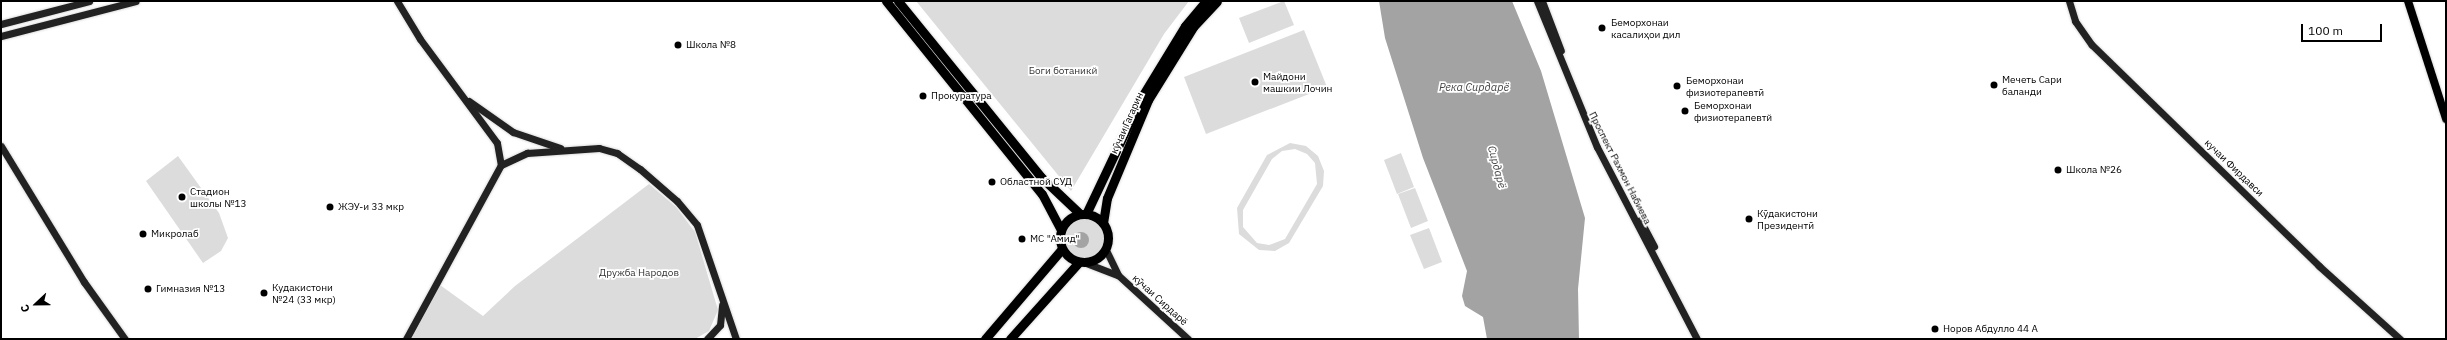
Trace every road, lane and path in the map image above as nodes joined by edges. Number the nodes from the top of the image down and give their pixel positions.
1 (89, 1) edge
2 (136, 1) edge
3 (396, 1) edge
4 (886, 1) edge
5 (898, 1) edge
6 (1206, 1) edge
7 (1217, 1) edge
8 (1537, 1) edge
9 (1542, 1) edge
10 (2068, 1) edge
11 (2408, 1) edge
12 (2412, 1) edge
13 (1, 24) edge
14 (1, 36) edge
15 (447, 77) junction
16 (2446, 107) edge
17 (2446, 119) edge
18 (1, 146) edge
19 (563, 149) junction
20 (501, 165) junction
21 (1083, 214) junction
22 (1103, 223) junction
23 (1061, 230) junction
24 (1062, 249) junction
25 (1106, 250) junction
26 (1082, 262) junction
27 (1118, 275) junction
28 (722, 297) junction
29 (126, 339) edge
30 (406, 339) edge
31 (707, 339) edge
32 (736, 339) edge
33 (985, 339) edge
34 (1010, 339) edge
35 (1188, 339) edge
36 (1697, 339) edge
37 (1701, 339) edge
38 (2400, 339) edge

1 - 13 street
2 - 14 street
3 - 15 street
4 - 23 highway
5 - 21 highway
6 - 21 highway, кӯчаи Гагарин
7 - 22 highway, кӯчаи Гагарин
8 - 36 street, Проспект Рахмон Набиева
9 - 37 street, Проспект Рахмон Набиева
10 - 38 street, кучаи Фирдавси
11 - 17 main road
12 - 16 main road
15 - 19 street
15 - 20 street
18 - 29 street
19 - 20 street
19 - 28 street
20 - 30 street
21 - 22 highway
21 - 23 highway
22 - 25 highway
23 - 24 highway
24 - 26 highway
24 - 33 highway
25 - 26 highway
25 - 27 street
26 - 27 street
26 - 34 highway
27 - 35 street, кӯчаи Сирдарё
28 - 31 street
28 - 32 street

